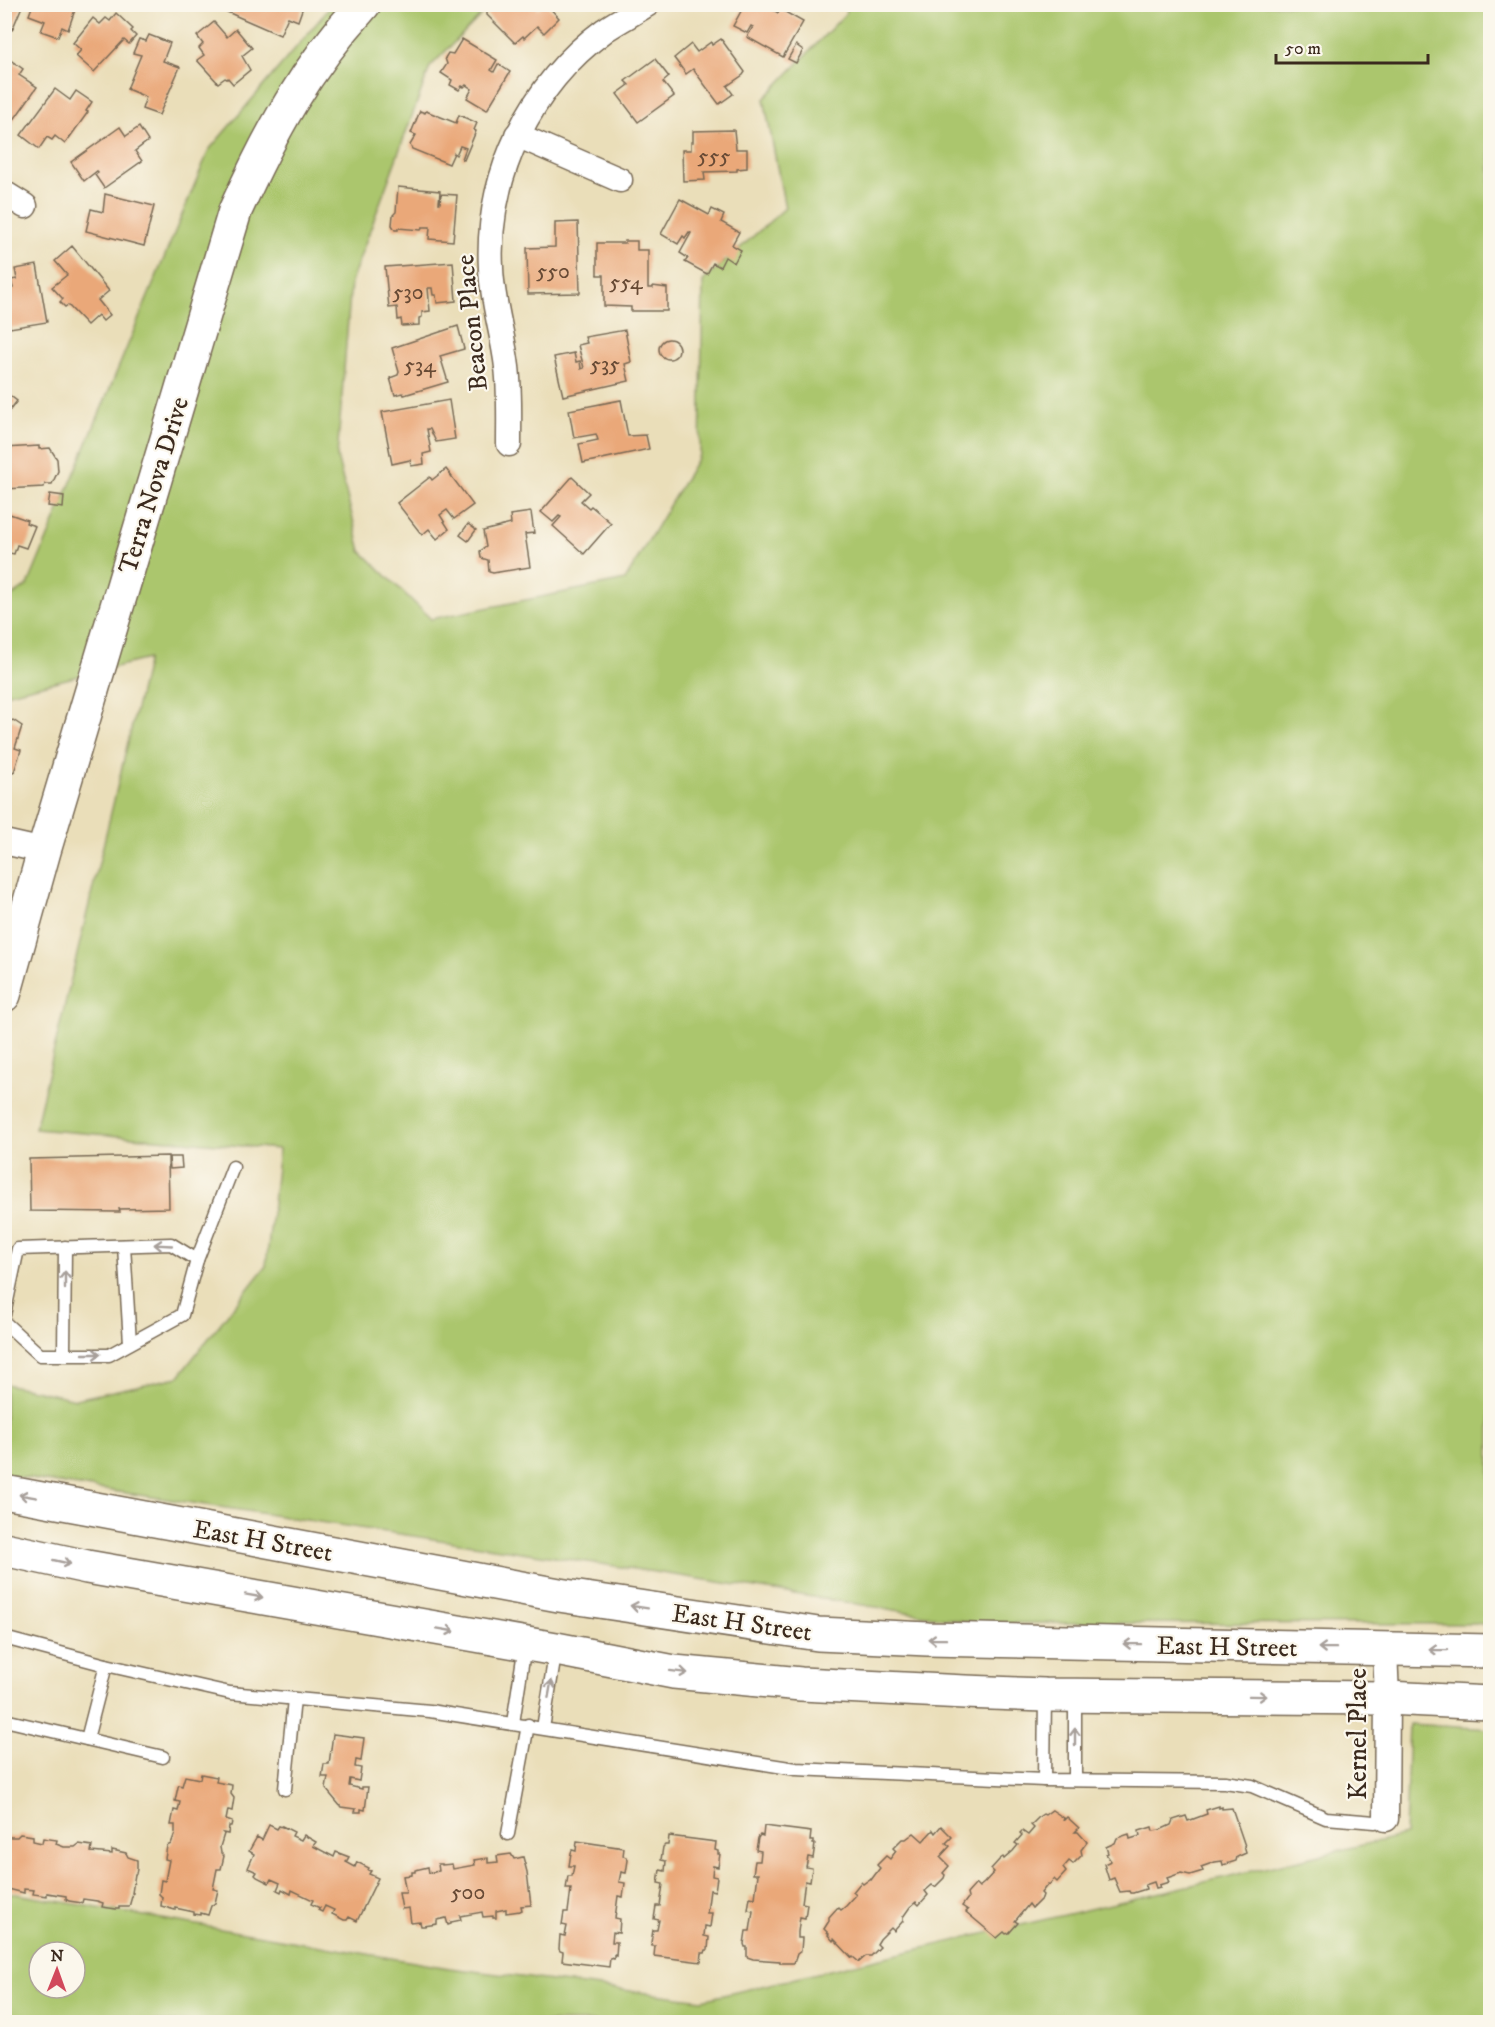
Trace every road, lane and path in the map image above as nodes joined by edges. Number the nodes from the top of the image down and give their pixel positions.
1 (364, 4) edge
2 (648, 4) edge
3 (517, 135) junction
4 (620, 180) dead end
5 (4, 193) edge
6 (25, 206) dead end
7 (509, 444) dead end
8 (4, 842) edge
9 (44, 851) junction
10 (4, 995) edge
11 (233, 1167) dead end
12 (124, 1246) junction
13 (65, 1247) junction
14 (197, 1260) junction
15 (4, 1315) edge
16 (4, 1322) edge
17 (129, 1344) junction
18 (64, 1354) junction
19 (4, 1492) edge
20 (4, 1549) edge
21 (4, 1638) edge
22 (541, 1647) junction
23 (1385, 1649) junction
24 (1491, 1651) edge
25 (106, 1665) junction
26 (1060, 1695) junction
27 (1387, 1698) junction
28 (294, 1699) junction
29 (1491, 1703) edge
30 (9, 1721) dead end
31 (513, 1723) junction
32 (528, 1725) junction
33 (543, 1728) junction
34 (87, 1739) junction
35 (162, 1757) dead end
36 (1044, 1780) junction
37 (1076, 1780) junction
38 (285, 1789) dead end
39 (1386, 1819) joint
40 (508, 1834) dead end

1 - 9 main road, Terra Nova Drive
2 - 3 street, Beacon Place
3 - 4 street
3 - 7 street, Beacon Place
5 - 6 street
8 - 9 street
9 - 10 main road, Terra Nova Drive
11 - 14 lane
12 - 13 lane
14 -> 12 lane
12 - 17 lane
13 - 15 lane
18 -> 13 lane
14 - 17 lane
16 - 18 lane
18 -> 17 lane
23 -> 19 main road, East H Street
20 -> 22 main road, East H Street
21 - 25 lane
22 -> 26 main road, East H Street
22 - 31 lane
33 -> 22 lane
24 -> 23 main road, East H Street
23 - 27 street, Kernel Place
25 - 28 lane
25 - 34 lane
26 -> 27 main road, East H Street
26 - 36 lane
37 -> 26 lane
27 - 29 main road, East H Street
27 - 39 street, Kernel Place
28 - 31 lane
28 - 38 lane
30 - 34 lane
31 - 32 lane
32 - 33 lane
32 - 40 lane
33 - 36 lane
34 - 35 lane
36 - 37 lane
37 - 39 lane

